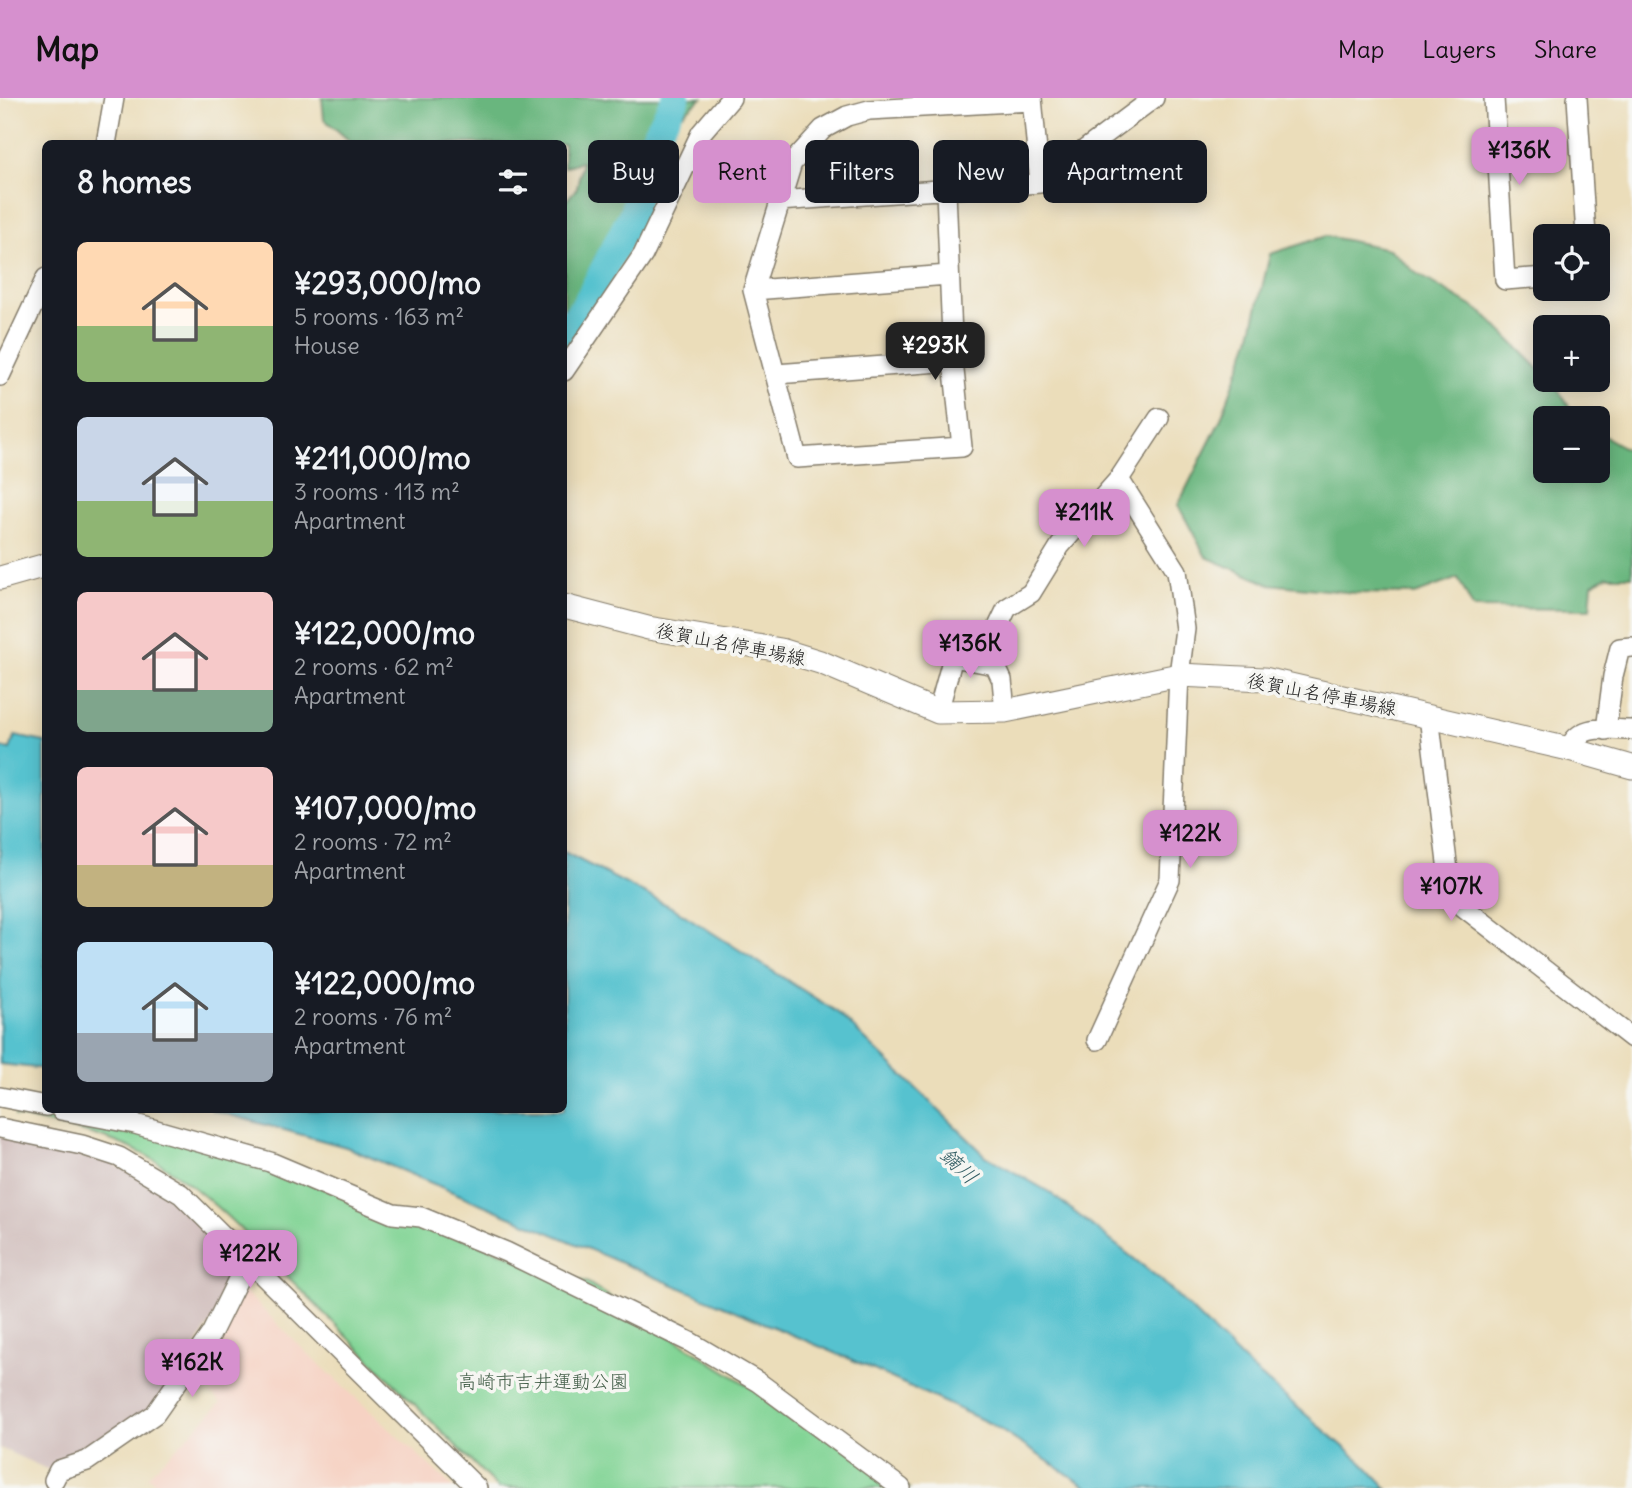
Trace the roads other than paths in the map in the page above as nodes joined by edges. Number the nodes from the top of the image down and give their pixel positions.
1 (114, 98) edge
2 (731, 98) edge
3 (1154, 98) edge
4 (1494, 98) edge
5 (1500, 98) edge
6 (1577, 98) edge
7 (1032, 99) edge
8 (107, 140) edge
9 (791, 166) edge
10 (1040, 183) junction
11 (1029, 184) edge
12 (933, 192) edge
13 (791, 200) edge
14 (777, 203) edge
15 (946, 203) edge
16 (1585, 224) edge
17 (948, 275) junction
18 (1533, 278) edge
19 (42, 287) edge
20 (753, 290) junction
21 (953, 361) junction
22 (567, 367) edge
23 (776, 374) junction
24 (0, 376) edge
25 (1159, 418) dead end
26 (1119, 479) junction
27 (42, 566) edge
28 (0, 578) edge
29 (567, 607) edge
30 (1632, 647) edge
31 (981, 662) junction
32 (1179, 675) junction
33 (1005, 710) junction
34 (938, 712) junction
35 (1429, 716) junction
36 (1606, 730) junction
37 (1632, 730) edge
38 (1569, 749) junction
39 (1632, 767) edge
40 (1632, 1038) edge
41 (1097, 1040) dead end
42 (4, 1098) edge
43 (42, 1106) edge
44 (77, 1113) edge
45 (2, 1128) edge
46 (248, 1259) junction
47 (54, 1480) dead end
48 (477, 1488) edge
49 (901, 1488) edge

1 - 8 street
2 - 22 street
3 - 10 street
4 - 5 street
4 - 18 street
6 - 16 street
7 - 9 street
7 - 10 street
10 - 11 street
12 - 13 street
14 - 20 street
15 - 17 street
17 - 20 street
17 - 21 street
19 - 24 street
20 - 23 street
21 - 23 street
21 - 23 street
25 - 26 street
26 - 31 street
26 - 32 street
27 - 28 main road
29 - 34 main road, 後賀山名停車場線
30 - 36 street
31 - 33 street
31 - 34 street
32 - 33 main road, 後賀山名停車場線
32 - 35 main road, 後賀山名停車場線
32 - 41 street
33 - 34 main road, 後賀山名停車場線
35 - 38 main road, 後賀山名停車場線
35 - 40 street
36 - 37 street
36 - 38 street
38 - 39 main road, 後賀山名停車場線
42 - 43 street
42 - 45 street
44 - 49 street
45 - 46 street
46 - 47 street
46 - 48 street

